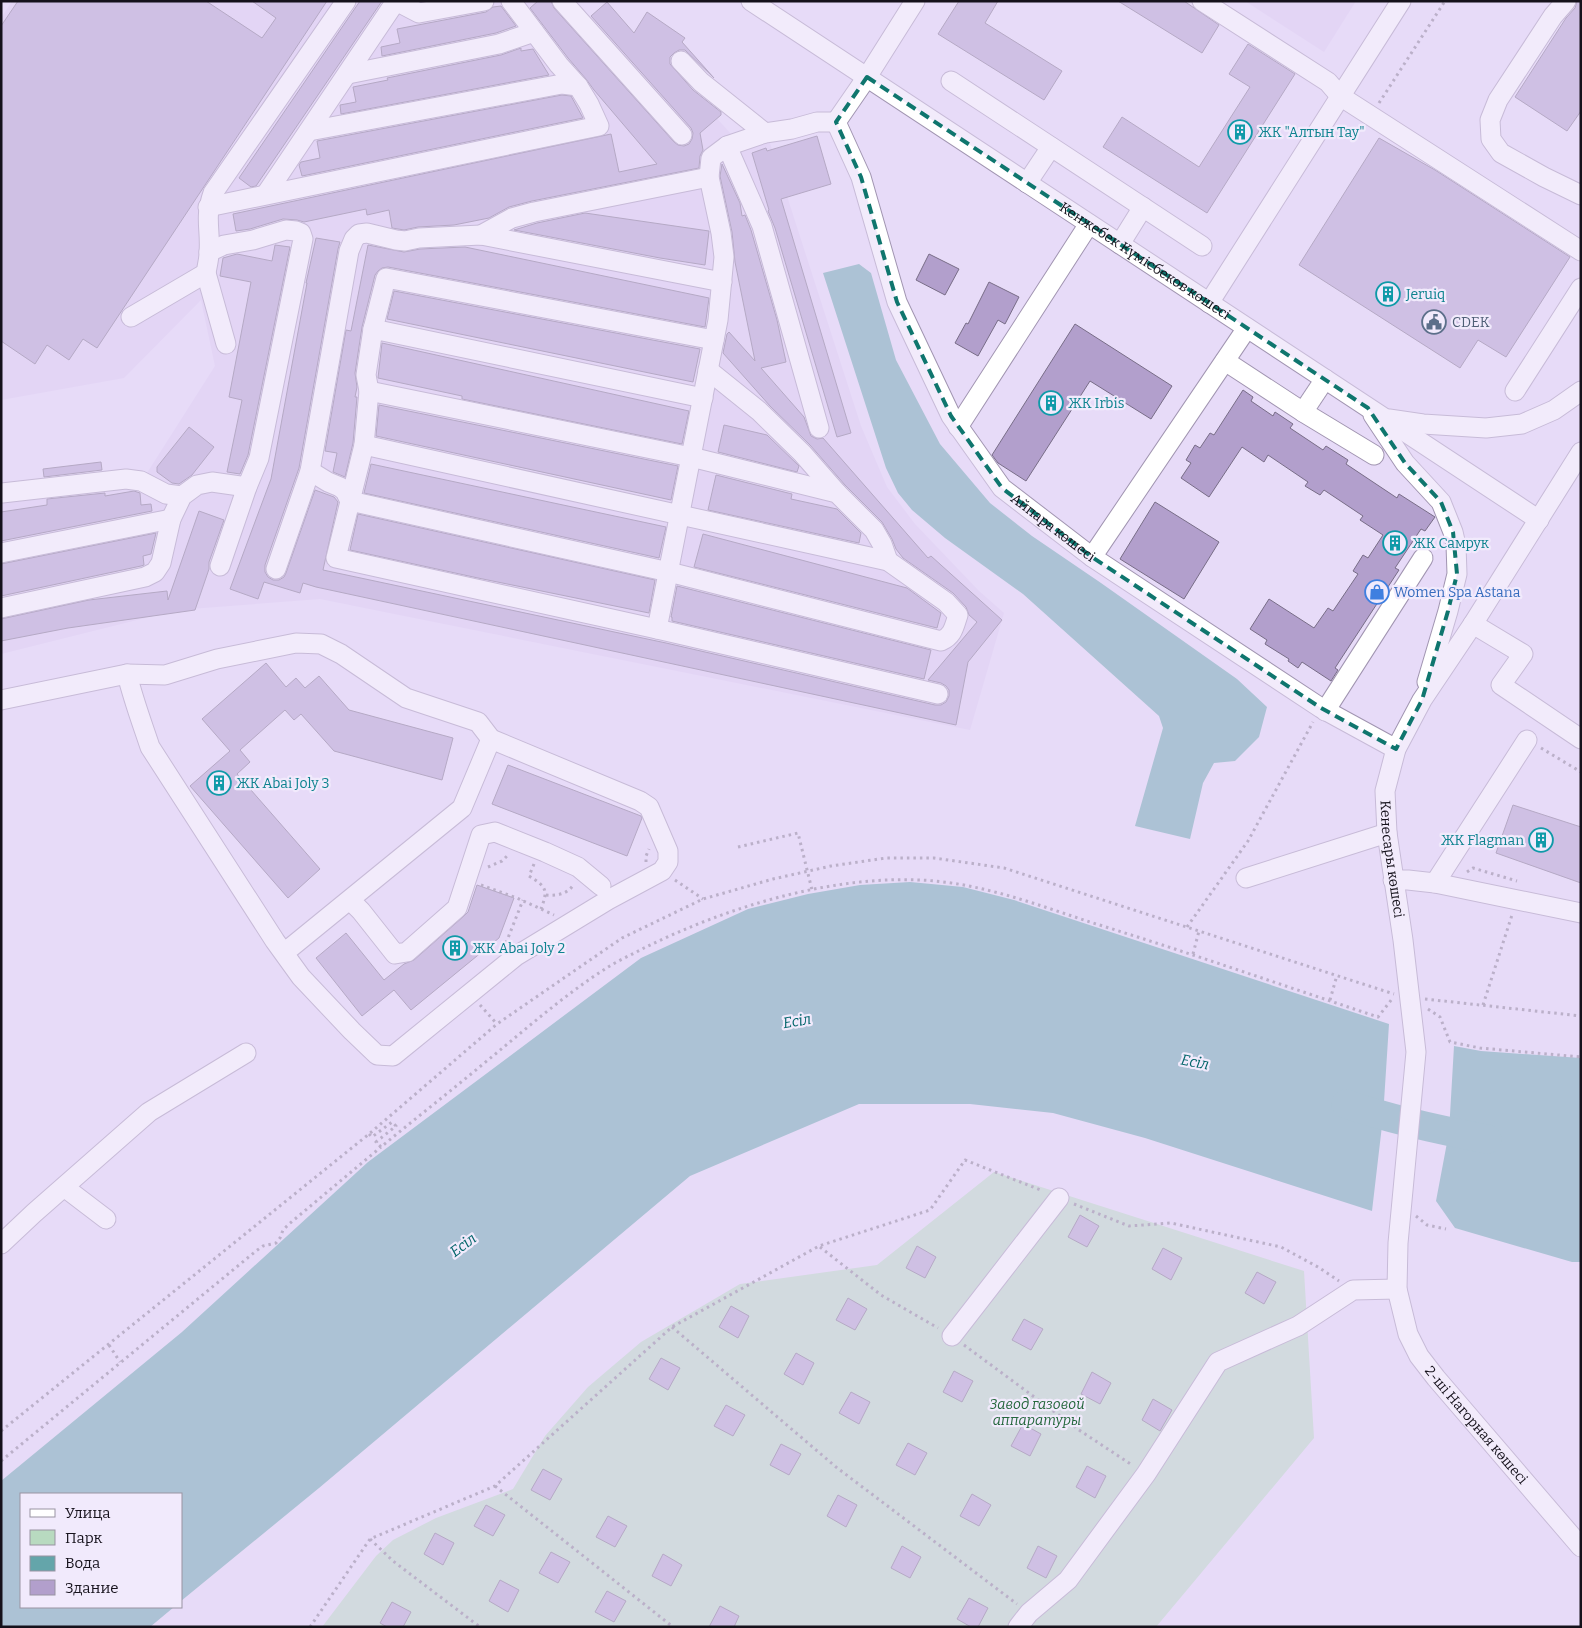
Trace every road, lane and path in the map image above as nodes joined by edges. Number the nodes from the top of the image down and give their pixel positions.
1 (346, 1) edge
2 (396, 1) edge
3 (484, 1) edge
4 (511, 1) edge
5 (562, 1) edge
6 (751, 1) edge
7 (915, 1) edge
8 (1202, 1) edge
9 (1401, 1) edge
10 (1445, 1) edge
11 (1566, 1) edge
12 (1570, 1) edge
13 (1581, 3) edge
14 (424, 7) edge
15 (534, 32) junction
16 (681, 61) dead end
17 (348, 74) junction
18 (867, 77) junction
19 (951, 81) dead end
20 (578, 86) junction
21 (1340, 96) junction
22 (1371, 115) junction
23 (836, 122) junction
24 (309, 130) junction
25 (765, 133) junction
26 (682, 136) dead end
27 (727, 146) junction
28 (1052, 147) junction
29 (709, 178) junction
30 (1027, 183) junction
31 (266, 194) junction
32 (1581, 195) edge
33 (208, 207) junction
34 (1143, 208) junction
35 (1089, 224) junction
36 (481, 235) junction
37 (1120, 244) junction
38 (1202, 246) dead end
39 (1581, 250) edge
40 (209, 252) junction
41 (206, 273) junction
42 (722, 282) junction
43 (1581, 288) edge
44 (1209, 303) junction
45 (131, 317) dead end
46 (1247, 328) junction
47 (373, 329) junction
48 (714, 340) junction
49 (226, 344) dead end
50 (1224, 361) junction
51 (708, 370) junction
52 (1325, 379) junction
53 (369, 391) junction
54 (1516, 391) dead end
55 (1581, 391) edge
56 (702, 398) junction
57 (1368, 408) junction
58 (1303, 412) junction
59 (1385, 419) junction
60 (958, 427) junction
61 (820, 428) dead end
62 (364, 445) junction
63 (1581, 452) edge
64 (1374, 456) dead end
65 (691, 457) junction
66 (310, 471) junction
67 (247, 487) junction
68 (2, 493) edge
69 (838, 493) junction
70 (182, 496) junction
71 (350, 501) junction
72 (680, 515) junction
73 (171, 520) junction
74 (1539, 520) junction
75 (1, 553) edge
76 (1092, 557) junction
77 (1423, 558) dead end
78 (888, 561) junction
79 (220, 566) dead end
80 (276, 569) dead end
81 (669, 572) junction
82 (1, 608) edge
83 (1473, 624) junction
84 (658, 629) junction
85 (127, 674) junction
86 (938, 694) dead end
87 (1, 700) edge
88 (1422, 700) junction
89 (1323, 710) junction
90 (491, 739) junction
91 (1581, 739) edge
92 (1527, 740) joint
93 (1396, 749) junction
94 (1581, 772) edge
95 (1387, 833) junction
96 (515, 840) junction
97 (738, 847) dead end
98 (540, 849) junction
99 (578, 866) junction
100 (808, 870) junction
101 (662, 871) junction
102 (468, 874) junction
103 (1246, 878) dead end
104 (1393, 880) junction
105 (1435, 883) junction
106 (601, 886) dead end
107 (812, 890) junction
108 (546, 895) junction
109 (703, 899) junction
110 (350, 900) junction
111 (522, 900) junction
112 (1518, 900) junction
113 (541, 909) junction
114 (1581, 913) edge
115 (556, 916) dead end
116 (1187, 927) junction
117 (1198, 931) junction
118 (506, 943) dead end
119 (284, 953) junction
120 (1192, 954) junction
121 (1337, 975) junction
122 (470, 993) junction
123 (1330, 1000) junction
124 (1410, 1000) junction
125 (1483, 1005) junction
126 (1581, 1016) edge
127 (496, 1024) junction
128 (246, 1053) dead end
129 (1581, 1057) edge
130 (370, 1134) junction
131 (381, 1147) junction
132 (64, 1187) junction
133 (1059, 1198) junction
134 (1414, 1214) dead end
135 (106, 1218) dead end
136 (1446, 1229) dead end
137 (1, 1244) edge
138 (820, 1246) junction
139 (1398, 1289) junction
140 (1353, 1290) junction
141 (672, 1327) junction
142 (952, 1336) junction
143 (109, 1345) junction
144 (120, 1362) junction
145 (1, 1431) edge
146 (1, 1461) edge
147 (1146, 1474) junction
148 (495, 1486) junction
149 (370, 1539) junction
150 (1581, 1547) edge
151 (1024, 1620) edge
152 (310, 1627) edge
153 (480, 1627) edge
154 (673, 1627) edge

1 - 33 street
2 - 14 street
2 - 17 street
3 - 14 street
4 - 15 street
5 - 26 street
6 - 18 street, Кенжебек Күмісбеков көшесі
7 - 18 street
8 - 21 street
9 - 21 street
10 - 22 path
11 - 32 street
12 - 13 street
15 - 17 street
15 - 20 street
16 - 25 street
17 - 24 street
18 - 23 street
18 - 30 street, Кенжебек Күмісбеков көшесі
19 - 28 street
20 - 24 street
20 - 31 street
21 - 22 street
21 - 44 street
22 - 39 street
23 - 25 street
23 - 60 street, Айпара көшесі
24 - 31 street
25 - 27 street
27 - 29 street
27 - 61 street
28 - 30 street
28 - 34 street
29 - 36 street
29 - 42 street
30 - 35 street, Кенжебек Күмісбеков көшесі
31 - 33 street
33 - 40 street
34 - 37 street
34 - 38 street
35 - 37 street, Кенжебек Күмісбеков көшесі
35 - 60 street
36 - 42 street
36 - 66 street
37 - 44 street, Кенжебек Күмісбеков көшесі
40 - 41 street
40 - 67 street
41 - 45 street
41 - 49 street
42 - 48 street
43 - 54 street
44 - 46 street, Кенжебек Күмісбеков көшесі
46 - 50 street
46 - 52 street, Кенжебек Күмісбеков көшесі
47 - 48 street
47 - 53 street
47 - 56 street
48 - 51 street
50 - 58 street
50 - 76 street
51 - 56 street
51 - 69 street
52 - 57 street, Кенжебек Күмісбеков көшесі
52 - 58 street
53 - 62 street
53 - 65 street
55 - 59 street
56 - 65 street
57 - 59 street, Кенжебек Күмісбеков көшесі
57 - 88 street
58 - 64 street
59 - 74 street, Кенжебек Күмісбеков көшесі
60 - 76 street, Айпара көшесі
62 - 71 street
62 - 72 street
63 - 74 street, Кенесары көшесі
65 - 69 street
65 - 72 street
66 - 71 street
66 - 80 street
67 - 70 street
67 - 79 street
68 - 70 street
69 - 78 street
70 - 73 street
71 - 81 street
71 - 84 street
72 - 78 street
72 - 81 street
73 - 75 street
73 - 82 street
74 - 83 street, Кенесары көшесі
76 - 89 street, Айпара көшесі
77 - 89 street
78 - 81 street
81 - 84 street
83 - 88 street, Кенесары көшесі
83 - 91 street
84 - 86 street
85 - 87 street
85 - 90 street
85 - 119 street
88 - 93 street, Кенесары көшесі
89 - 93 street, Айпара көшесі
89 - 116 path
90 - 101 street
90 - 110 street
92 - 94 path
92 - 105 street
93 - 95 street, Кенесары көшесі
95 - 103 street
95 - 104 street, Кенесары көшесі
96 - 98 street
96 - 102 path
96 - 102 street
97 - 100 path
98 - 99 street
98 - 108 path
99 - 106 street
99 - 108 path
100 - 107 path
100 - 109 path
100 - 116 path
101 - 109 path
101 - 122 street
102 - 110 street
102 - 111 path
104 - 105 street
104 - 124 street, Кенесары көшесі
105 - 112 street
107 - 120 path
107 - 131 path
108 - 113 path
109 - 127 path
110 - 119 street
111 - 113 path
111 - 118 path
112 - 114 street
112 - 125 path
113 - 115 path
116 - 117 path
117 - 120 path
117 - 121 path
119 - 122 street
120 - 123 path
121 - 123 path
121 - 124 path
122 - 127 path
123 - 124 path
124 - 125 path
124 - 129 path
124 - 139 street, Кенесары көшесі
125 - 126 path
127 - 130 path
128 - 132 street
130 - 131 path
130 - 143 path
131 - 144 path
132 - 135 street
132 - 137 street
133 - 138 path
133 - 140 path
133 - 142 street
134 - 136 path
138 - 141 path
138 - 142 path
139 - 140 street
139 - 150 street, 2-ші Нагорная көшесі
140 - 147 street
141 - 148 path
141 - 151 path
142 - 147 path
143 - 144 path
143 - 145 path
144 - 146 path
147 - 151 street
148 - 149 path
148 - 154 path
149 - 152 path
149 - 153 path

